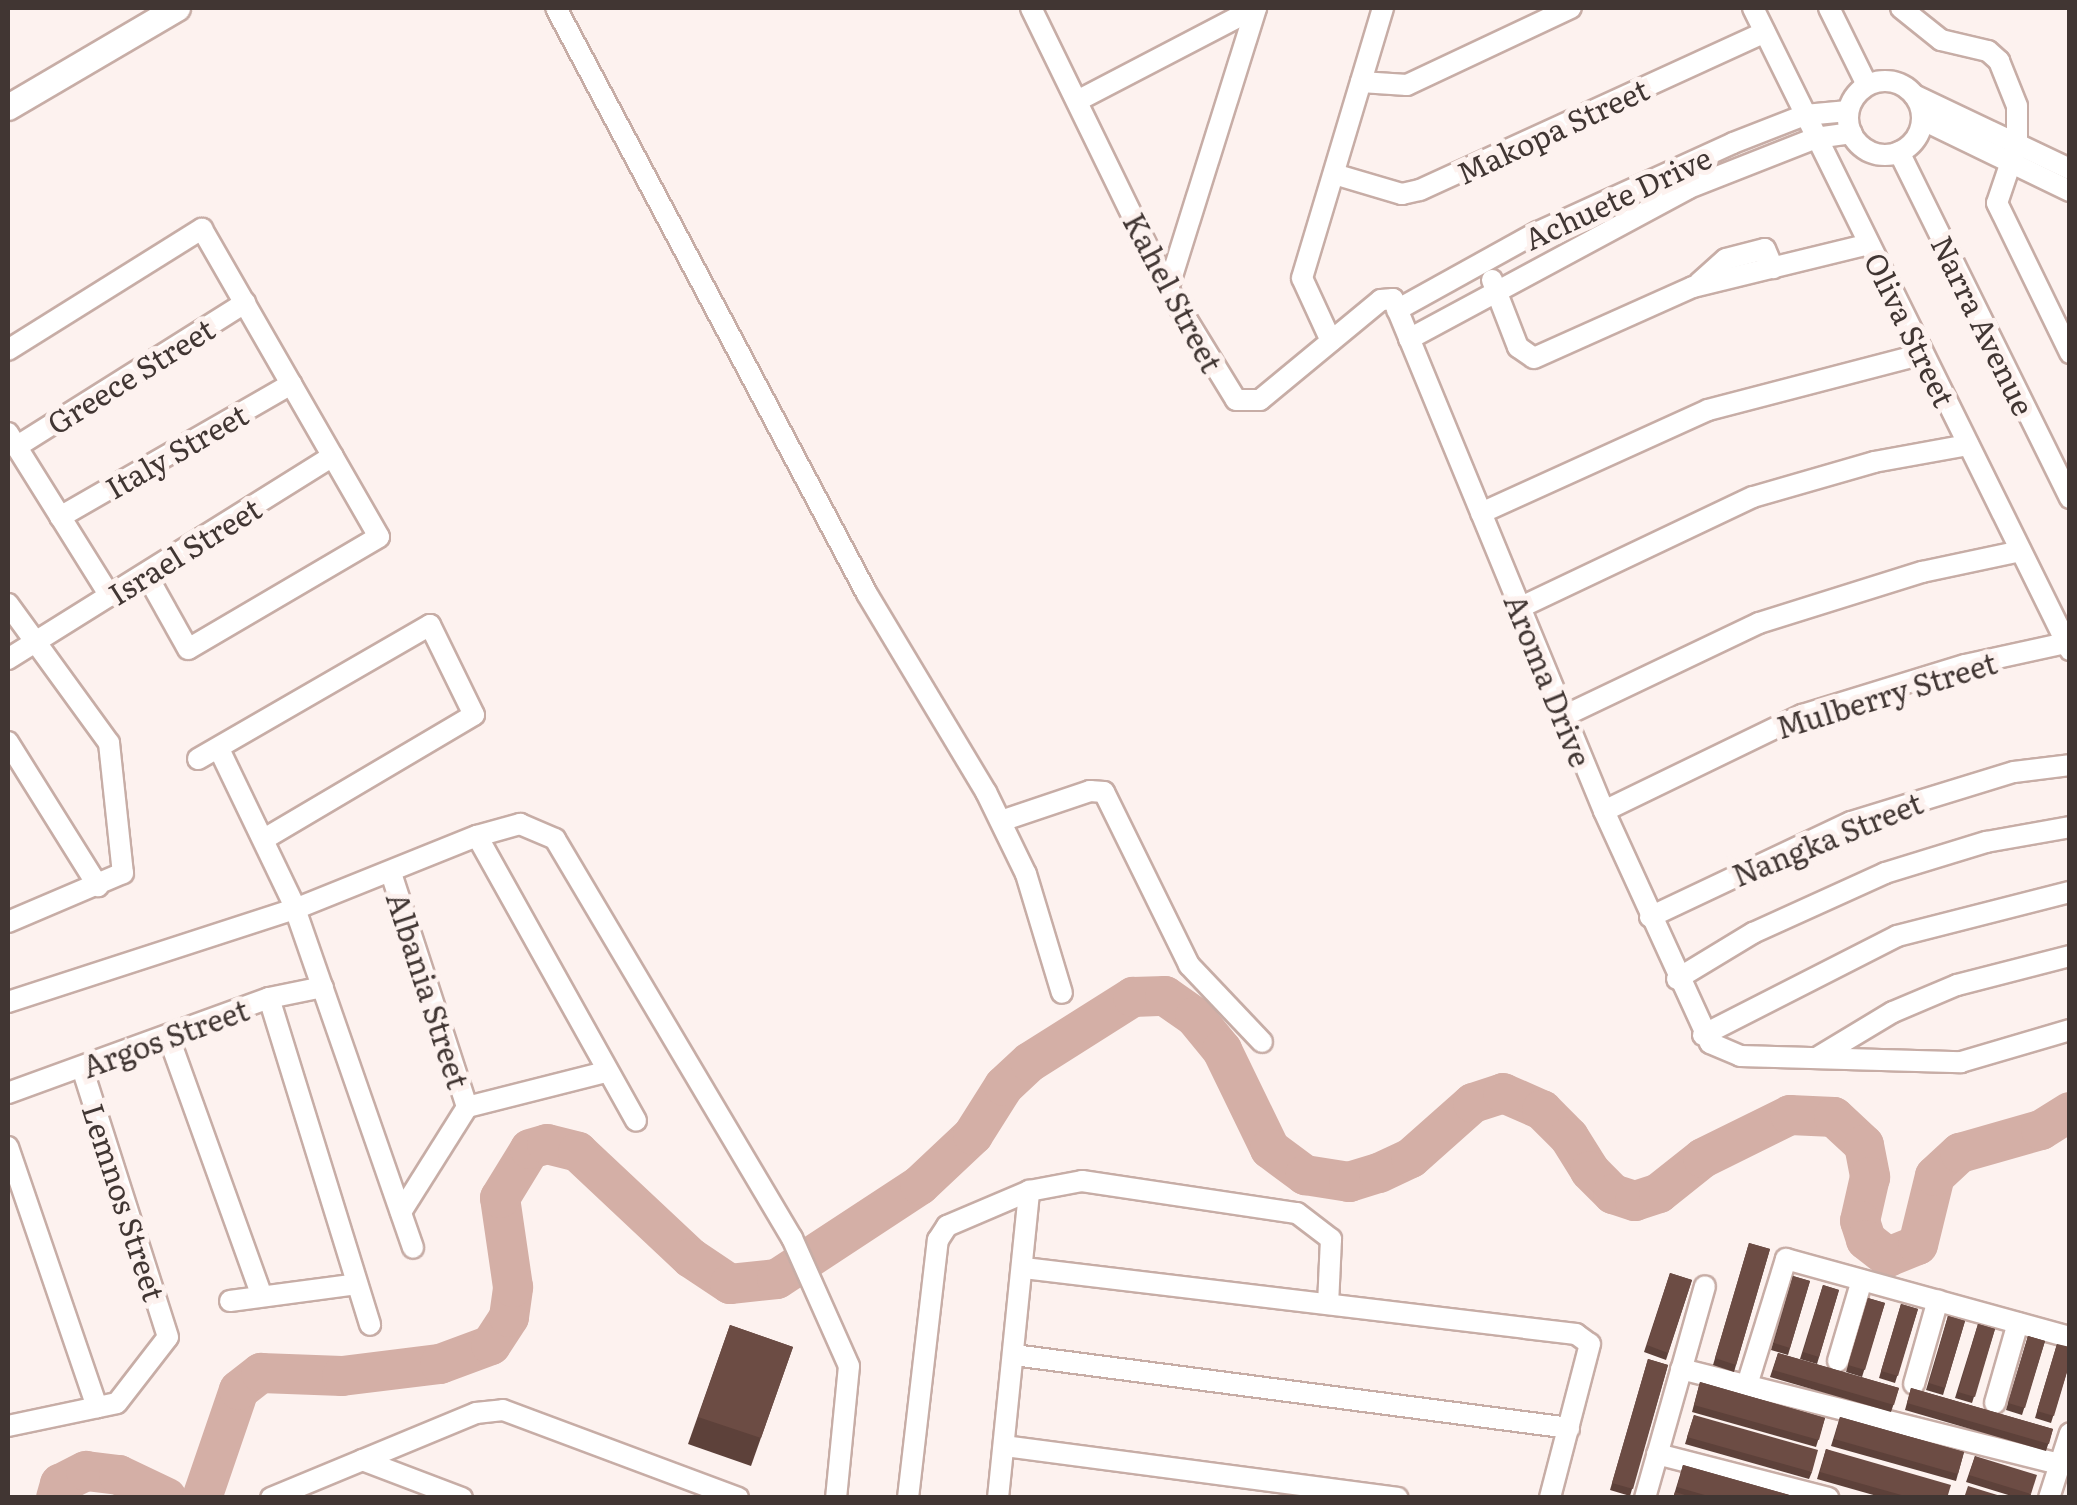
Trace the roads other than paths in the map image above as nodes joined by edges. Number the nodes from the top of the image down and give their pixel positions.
1 (178, 8) edge
2 (556, 8) edge
3 (1256, 8) edge
4 (1383, 8) edge
5 (1572, 8) edge
6 (1753, 8) edge
7 (1829, 8) edge
8 (1901, 8) edge
9 (1038, 10) edge
10 (1764, 32) junction
11 (1362, 82) junction
12 (1868, 85) junction
13 (1914, 95) junction
14 (1077, 102) junction
15 (8, 107) edge
16 (1848, 111) junction
17 (1805, 115) junction
18 (1923, 120) junction
19 (1852, 133) junction
20 (1816, 138) junction
21 (1899, 152) junction
22 (2013, 153) junction
23 (2070, 169) edge
24 (1334, 174) junction
25 (2070, 191) edge
26 (1869, 244) junction
27 (1484, 260) junction
28 (1168, 289) junction
29 (1496, 290) junction
30 (245, 304) junction
31 (1395, 305) junction
32 (1409, 339) junction
33 (1331, 341) junction
34 (2068, 346) edge
35 (8, 349) edge
36 (1923, 354) junction
37 (291, 384) junction
38 (12, 440) edge
39 (1968, 445) junction
40 (333, 456) junction
41 (2070, 498) edge
42 (1481, 513) junction
43 (60, 516) junction
44 (2020, 551) junction
45 (146, 574) junction
46 (110, 596) junction
47 (8, 604) edge
48 (1519, 608) junction
49 (34, 644) junction
50 (2068, 646) edge
51 (8, 659) edge
52 (1564, 716) junction
53 (8, 742) edge
54 (220, 748) junction
55 (198, 759) dead end
56 (2070, 765) edge
57 (1604, 811) junction
58 (1000, 821) junction
59 (2070, 827) edge
60 (476, 836) junction
61 (263, 840) junction
62 (392, 873) junction
63 (98, 886) junction
64 (2070, 892) edge
65 (295, 908) junction
66 (1650, 917) junction
67 (8, 922) edge
68 (2070, 956) edge
69 (1677, 979) junction
70 (324, 987) junction
71 (1062, 993) dead end
72 (268, 998) junction
73 (8, 1002) edge
74 (2070, 1030) edge
75 (1703, 1035) junction
76 (169, 1038) junction
77 (1262, 1042) dead end
78 (1818, 1057) junction
79 (82, 1068) junction
80 (605, 1072) junction
81 (8, 1092) edge
82 (466, 1107) junction
83 (636, 1121) dead end
84 (8, 1147) edge
85 (1029, 1190) junction
86 (401, 1212) junction
87 (414, 1248) dead end
88 (1024, 1268) junction
89 (1862, 1280) junction
90 (356, 1284) junction
91 (1705, 1286) dead end
92 (262, 1296) junction
93 (1938, 1300) junction
94 (230, 1301) dead end
95 (1328, 1304) junction
96 (2018, 1323) junction
97 (370, 1325) dead end
98 (2070, 1337) edge
99 (1014, 1355) junction
100 (1838, 1361) dead end
101 (1681, 1369) junction
102 (1914, 1384) edge
103 (1747, 1385) junction
104 (1995, 1402) dead end
105 (96, 1407) junction
106 (8, 1426) edge
107 (1568, 1428) junction
108 (2070, 1433) edge
109 (1004, 1446) junction
110 (1656, 1454) junction
111 (362, 1460) junction
112 (2060, 1464) junction
113 (271, 1498) edge
114 (462, 1498) edge
115 (738, 1498) edge
116 (836, 1498) edge
117 (908, 1498) edge
118 (998, 1498) edge
119 (1398, 1498) edge
120 (1550, 1498) edge
121 (1645, 1498) edge
122 (1828, 1498) edge
123 (2049, 1498) edge

1 - 15 street
2 - 58 street
3 - 14 street
3 - 28 street
4 - 11 street
5 - 11 street
6 - 10 street, Oliva Street
7 - 12 street
8 - 22 street
9 - 14 street, Kahel Street
10 - 17 street, Oliva Street
10 - 24 street, Makopa Street
11 - 24 street
12 - 13 street
12 - 16 street
13 - 18 street
13 - 22 street
14 - 28 street, Kahel Street
16 - 17 street, Achuete Drive
16 - 19 street
17 - 20 street, Oliva Street
17 - 27 street, Achuete Drive
18 - 21 street
18 - 22 street
19 - 20 street, Achuete Drive
19 - 21 street
20 - 26 street, Oliva Street
20 - 29 street, Achuete Drive
21 - 41 street, Narra Avenue
22 - 23 street
22 - 25 street
22 - 34 street
24 - 33 street
26 - 29 street
26 - 36 street, Oliva Street
27 - 29 street
27 - 31 street, Achuete Drive
28 - 33 street, Kahel Street
29 - 32 street, Achuete Drive
30 - 35 street
30 - 37 street
30 - 38 street, Greece Street
31 - 32 street, Aroma Drive
31 - 33 street, Kahel Street
32 - 42 street, Aroma Drive
36 - 39 street, Oliva Street
36 - 42 street
37 - 40 street
37 - 43 street, Italy Street
38 - 43 street
39 - 44 street, Oliva Street
39 - 48 street
40 - 45 street, Israel Street
40 - 45 street
42 - 48 street, Aroma Drive
43 - 46 street
44 - 50 street, Oliva Street
44 - 52 street
45 - 46 street, Israel Street
46 - 49 street, Israel Street
47 - 49 street
48 - 52 street, Aroma Drive
49 - 51 street, Israel Street
49 - 63 street
50 - 57 street, Mulberry Street
52 - 57 street, Aroma Drive
53 - 63 street
54 - 55 street
54 - 61 street
54 - 61 street
56 - 66 street, Nangka Street
57 - 66 street, Aroma Drive
58 - 71 street
58 - 77 street
59 - 69 street
60 - 62 street
60 - 80 street
60 - 116 street
61 - 65 street
62 - 65 street
62 - 82 street, Albania Street
63 - 67 street
64 - 75 street
65 - 70 street
65 - 73 street
66 - 69 street, Aroma Drive
68 - 78 street
69 - 75 street, Aroma Drive
70 - 72 street, Argos Street
70 - 86 street
72 - 76 street, Argos Street
72 - 90 street
74 - 78 street
75 - 78 street, Aroma Drive
76 - 79 street, Argos Street
76 - 92 street
79 - 81 street, Argos Street
79 - 105 street, Lemnos Street
80 - 82 street
80 - 83 street
82 - 86 street
84 - 105 street
85 - 88 street
85 - 95 street
85 - 117 street
86 - 87 street
88 - 95 street
88 - 99 street
89 - 93 street
89 - 100 street
89 - 103 street
90 - 92 street
90 - 97 street
91 - 101 street
92 - 94 street
93 - 96 street
93 - 102 street
95 - 107 street
96 - 98 street
96 - 104 street
99 - 107 street
99 - 109 street
101 - 103 street
101 - 110 street
103 - 112 street
105 - 106 street
107 - 120 street
108 - 112 street
109 - 118 street
109 - 119 street
110 - 121 street
110 - 122 street
111 - 113 street
111 - 114 street
111 - 115 street
112 - 123 street

